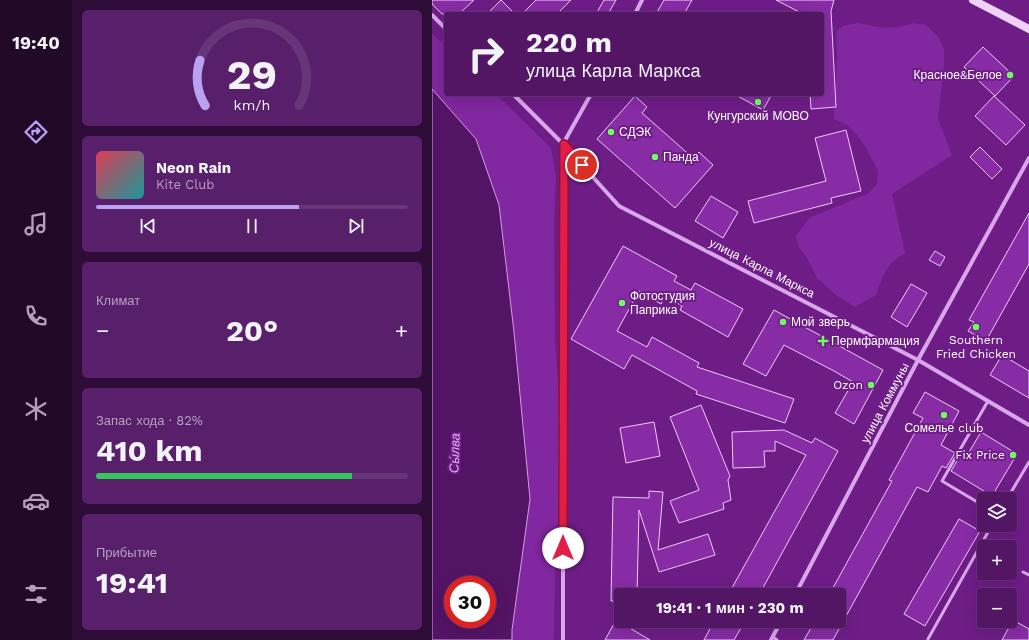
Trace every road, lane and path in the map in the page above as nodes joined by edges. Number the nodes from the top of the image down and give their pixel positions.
1 (642, 0) edge
2 (973, 0) edge
3 (636, 12) edge
4 (432, 15) edge
5 (444, 27) edge
6 (1029, 29) edge
7 (515, 96) edge
8 (590, 96) edge
9 (564, 144) junction
10 (1029, 158) edge
11 (918, 360) junction
12 (988, 401) junction
13 (1029, 425) edge
14 (1029, 462) edge
15 (1011, 492) edge
16 (977, 502) edge
17 (988, 532) edge
18 (1023, 572) dead end
19 (1029, 575) edge
20 (799, 588) edge
21 (778, 628) edge
22 (772, 639) edge
23 (928, 639) dead end
24 (563, 640) edge
25 (778, 640) edge

1 - 3 street
2 - 6 street
4 - 5 street
7 - 9 street, улица Карла Маркса
8 - 9 street
9 - 11 street, улица Карла Маркса
9 - 24 street
10 - 11 street, улица Коммуны
11 - 12 street, улица Карла Маркса
11 - 20 street, улица Коммуны
12 - 13 street, улица Карла Маркса
12 - 16 lane
14 - 15 lane
17 - 23 lane
18 - 19 lane
21 - 22 street
22 - 25 lane

